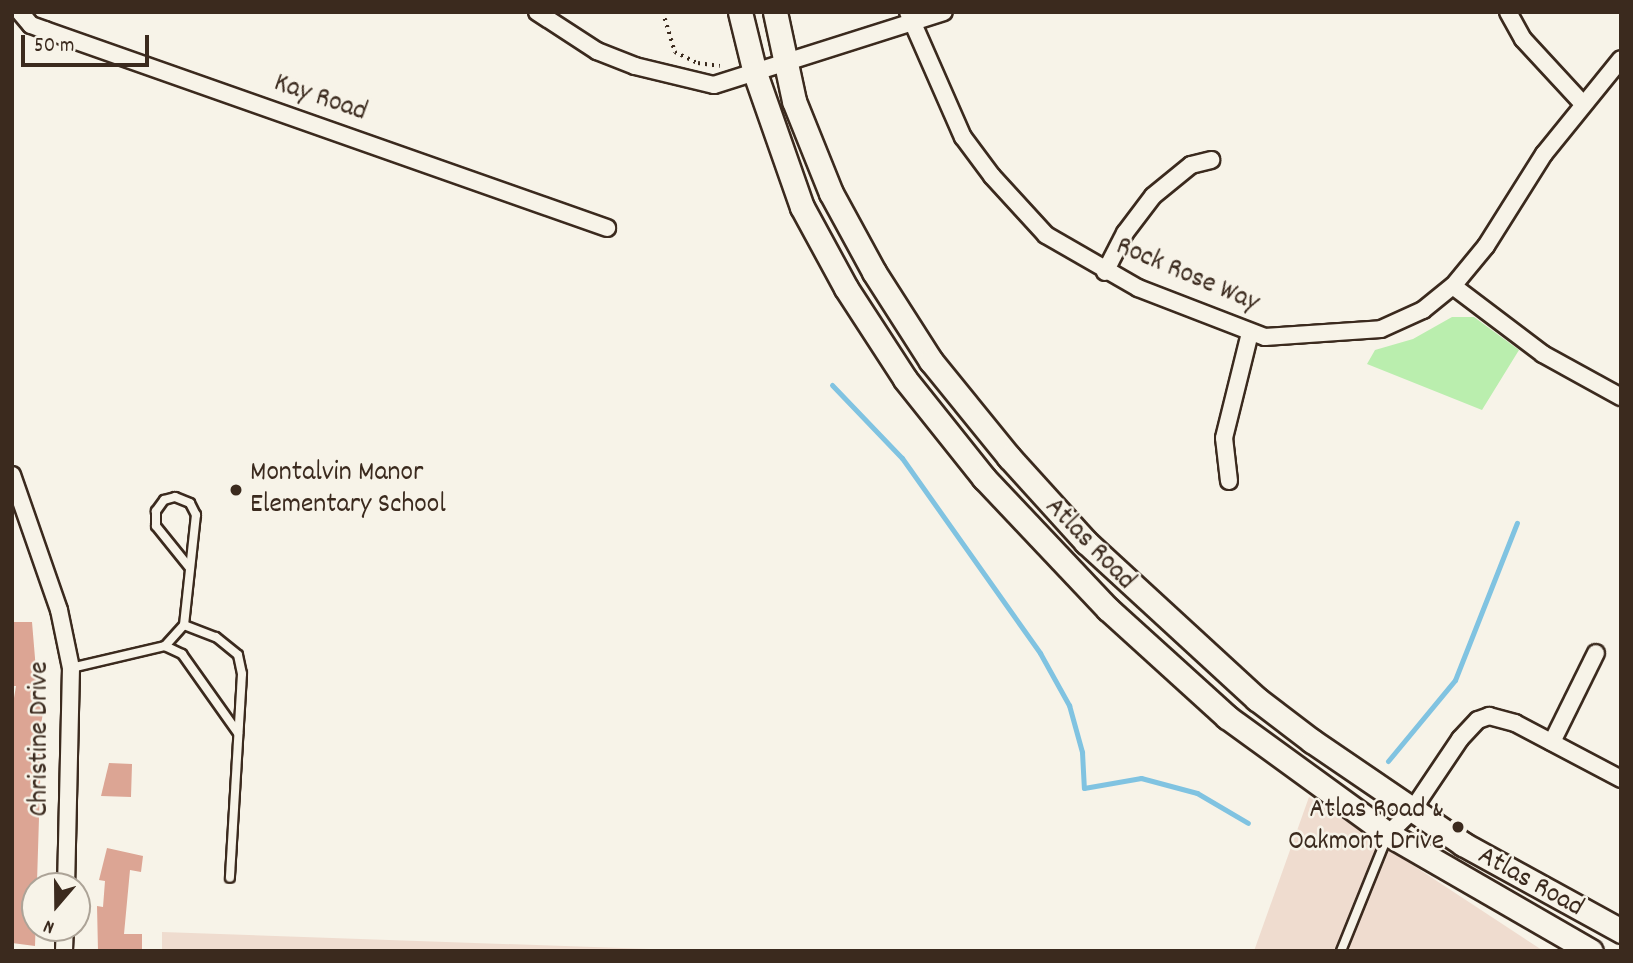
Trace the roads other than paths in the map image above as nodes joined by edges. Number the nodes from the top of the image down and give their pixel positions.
1 (20, 12) edge
2 (537, 12) edge
3 (740, 12) edge
4 (775, 12) edge
5 (944, 12) edge
6 (1508, 12) edge
7 (909, 17) edge
8 (1621, 59) edge
9 (785, 64) junction
10 (747, 75) junction
11 (1582, 103) junction
12 (1211, 160) dead end
13 (607, 228) dead end
14 (1105, 272) junction
15 (1453, 286) junction
16 (1250, 333) junction
17 (1621, 397) edge
18 (12, 475) edge
19 (1229, 481) dead end
20 (189, 566) junction
21 (184, 625) junction
22 (165, 646) junction
23 (1596, 653) dead end
24 (71, 668) junction
25 (238, 733) junction
26 (1552, 742) junction
27 (1621, 779) edge
28 (1411, 812) junction
29 (1388, 834) junction
30 (66, 872) edge
31 (230, 878) dead end
32 (1621, 931) edge
33 (1341, 951) edge
34 (1591, 951) edge

1 - 13 street, Kay Road
2 - 10 street
3 - 10 street, Atlas Road
4 - 9 street, Atlas Road
5 - 7 street
6 - 11 street
7 - 9 street
7 - 14 street, Rock Rose Way
8 - 11 street, Rock Rose Way
9 - 10 street
9 - 28 street, Atlas Road
10 - 29 street, Atlas Road
11 - 15 street, Rock Rose Way
12 - 14 street
14 - 16 street, Rock Rose Way
15 - 16 street, Rock Rose Way
15 - 17 street
16 - 19 street
18 - 24 street, Christine Drive
20 - 20 lane
20 - 21 lane
21 - 22 lane
21 - 25 lane
22 - 24 lane
22 - 25 lane
23 - 26 street
24 - 30 street, Christine Drive
25 - 31 lane
26 - 27 street
26 - 28 street
28 - 29 street
28 - 32 street, Atlas Road
29 - 33 lane
29 - 34 street, Atlas Road

